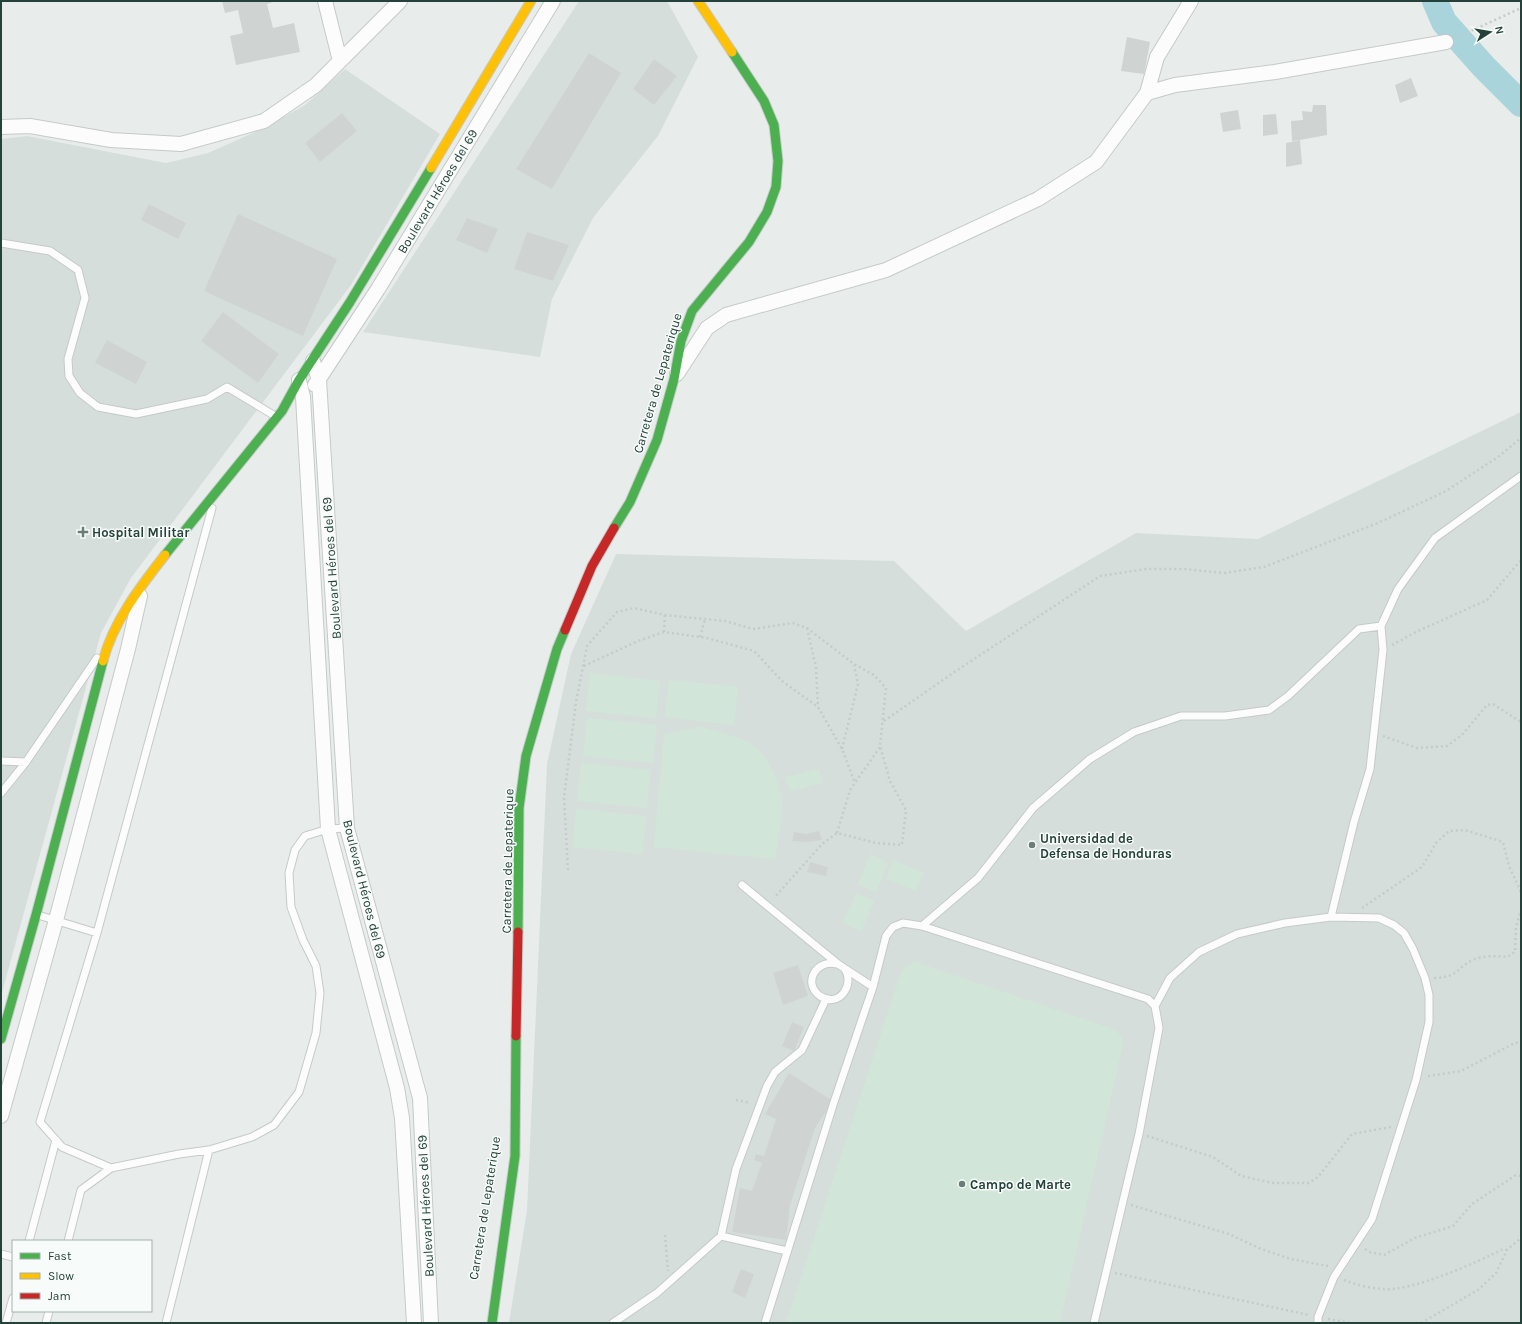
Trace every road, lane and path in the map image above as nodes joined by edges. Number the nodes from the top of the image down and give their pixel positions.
1 (325, 1) edge
2 (400, 1) edge
3 (531, 1) edge
4 (552, 1) edge
5 (698, 1) edge
6 (1191, 1) edge
7 (713, 6) dead end
8 (1521, 8) edge
9 (1446, 42) joint
10 (730, 50) junction
11 (340, 61) junction
12 (1147, 93) junction
13 (1, 127) edge
14 (1, 243) edge
15 (313, 361) junction
16 (674, 379) junction
17 (299, 380) junction
18 (319, 380) junction
19 (303, 398) junction
20 (280, 414) junction
21 (1521, 438) edge
22 (1521, 476) edge
23 (216, 493) junction
24 (1521, 560) edge
25 (143, 583) junction
26 (665, 615) junction
27 (705, 619) junction
28 (1381, 626) junction
29 (807, 628) junction
30 (664, 632) junction
31 (700, 637) junction
32 (108, 641) junction
33 (1383, 650) junction
34 (854, 664) junction
35 (583, 666) junction
36 (818, 708) junction
37 (884, 721) junction
38 (1521, 722) edge
39 (1374, 732) junction
40 (880, 746) junction
41 (842, 749) junction
42 (1, 761) edge
43 (26, 762) junction
44 (855, 784) junction
45 (1, 793) edge
46 (347, 828) junction
47 (328, 829) junction
48 (837, 833) junction
49 (568, 870) dead end
50 (742, 884) dead end
51 (1521, 892) edge
52 (768, 904) junction
53 (1521, 910) edge
54 (36, 915) junction
55 (1331, 917) junction
56 (1354, 917) junction
57 (56, 920) junction
58 (922, 926) junction
59 (97, 933) junction
60 (840, 966) junction
61 (1426, 978) junction
62 (873, 987) junction
63 (826, 999) junction
64 (1155, 1006) junction
65 (1, 1039) edge
66 (1521, 1041) edge
67 (1416, 1080) junction
68 (515, 1096) junction
69 (1, 1116) edge
70 (1402, 1125) junction
71 (1139, 1134) junction
72 (56, 1140) junction
73 (506, 1148) dead end
74 (209, 1150) junction
75 (111, 1168) junction
76 (1521, 1176) edge
77 (1123, 1202) junction
78 (665, 1235) dead end
79 (721, 1236) junction
80 (1521, 1238) edge
81 (28, 1240) edge
82 (68, 1240) edge
83 (1356, 1243) junction
84 (1508, 1250) junction
85 (787, 1251) junction
86 (1, 1254) edge
87 (12, 1257) edge
88 (1340, 1268) junction
89 (1108, 1272) junction
90 (1334, 1277) junction
91 (669, 1283) junction
92 (12, 1302) edge
93 (49, 1312) edge
94 (1318, 1320) edge
95 (6, 1323) edge
96 (46, 1323) edge
97 (166, 1323) edge
98 (414, 1323) edge
99 (431, 1323) edge
100 (492, 1323) edge
101 (613, 1323) edge
102 (765, 1323) edge
103 (1094, 1323) edge
104 (1351, 1323) edge
105 (1421, 1323) edge

1 - 11 street
2 - 11 street
3 - 15 main road, Boulevard Héroes del 69
4 - 18 street, Boulevard Héroes del 69
5 - 10 main road, Carretera de Lepaterique
6 - 12 street
7 - 10 main road, Carretera de Lepaterique
8 - 9 path
9 - 12 street
10 - 16 main road, Carretera de Lepaterique
11 - 13 street
12 - 16 street
14 - 20 lane
15 - 17 main road, Boulevard Héroes del 69
15 - 18 street, Boulevard Héroes del 69
16 - 68 main road, Carretera de Lepaterique
17 - 19 street, Boulevard Héroes del 69
17 - 20 main road, Boulevard Héroes del 69
18 - 19 street, Boulevard Héroes del 69
18 - 46 street, Boulevard Héroes del 69
19 - 20 street, Boulevard Héroes del 69
19 - 47 street, Boulevard Héroes del 69
20 - 23 main road, Boulevard Héroes del 69
21 - 37 path
22 - 28 lane
23 - 25 main road, Boulevard Héroes del 69
23 - 59 lane
24 - 33 path
25 - 32 main road, Boulevard Héroes del 69
25 - 57 street
26 - 27 path
26 - 30 path
26 - 35 path
27 - 29 path
27 - 31 path
28 - 33 lane
28 - 58 lane
29 - 34 path
29 - 36 path
30 - 31 path
30 - 35 path
31 - 36 path
32 - 43 lane
32 - 54 main road, Boulevard Héroes del 69
33 - 39 lane
34 - 37 path
34 - 41 path
35 - 49 path
36 - 41 path
37 - 40 path
38 - 39 path
39 - 55 lane
40 - 44 path
40 - 48 path
41 - 44 path
42 - 43 lane
43 - 45 lane
44 - 48 path
46 - 47 lane
46 - 99 street, Boulevard Héroes del 69
47 - 74 lane
47 - 98 street, Boulevard Héroes del 69
48 - 52 path
50 - 52 lane
51 - 56 path
52 - 60 lane
53 - 61 path
54 - 57 lane
54 - 65 main road, Boulevard Héroes del 69
55 - 56 lane
55 - 64 lane
56 - 61 lane
57 - 59 lane
57 - 69 street
58 - 62 lane
58 - 64 lane
59 - 72 lane
60 - 62 lane
60 - 63 lane
60 - 63 lane
61 - 67 lane
62 - 85 lane
63 - 79 lane
64 - 71 lane
66 - 67 path
67 - 70 lane
68 - 73 main road, Carretera de Lepaterique
68 - 100 main road, Carretera de Lepaterique
70 - 71 path
70 - 83 lane
71 - 77 lane
72 - 75 lane
72 - 81 lane
74 - 75 lane
74 - 97 lane
75 - 82 lane
76 - 83 path
77 - 88 path
77 - 89 lane
78 - 91 path
79 - 85 lane
79 - 91 lane
80 - 84 path
83 - 88 lane
84 - 90 path
84 - 105 path
85 - 102 lane
86 - 87 lane
88 - 90 lane
89 - 94 path
89 - 103 lane
90 - 94 lane
91 - 101 lane
92 - 95 lane
93 - 96 lane
94 - 104 path

